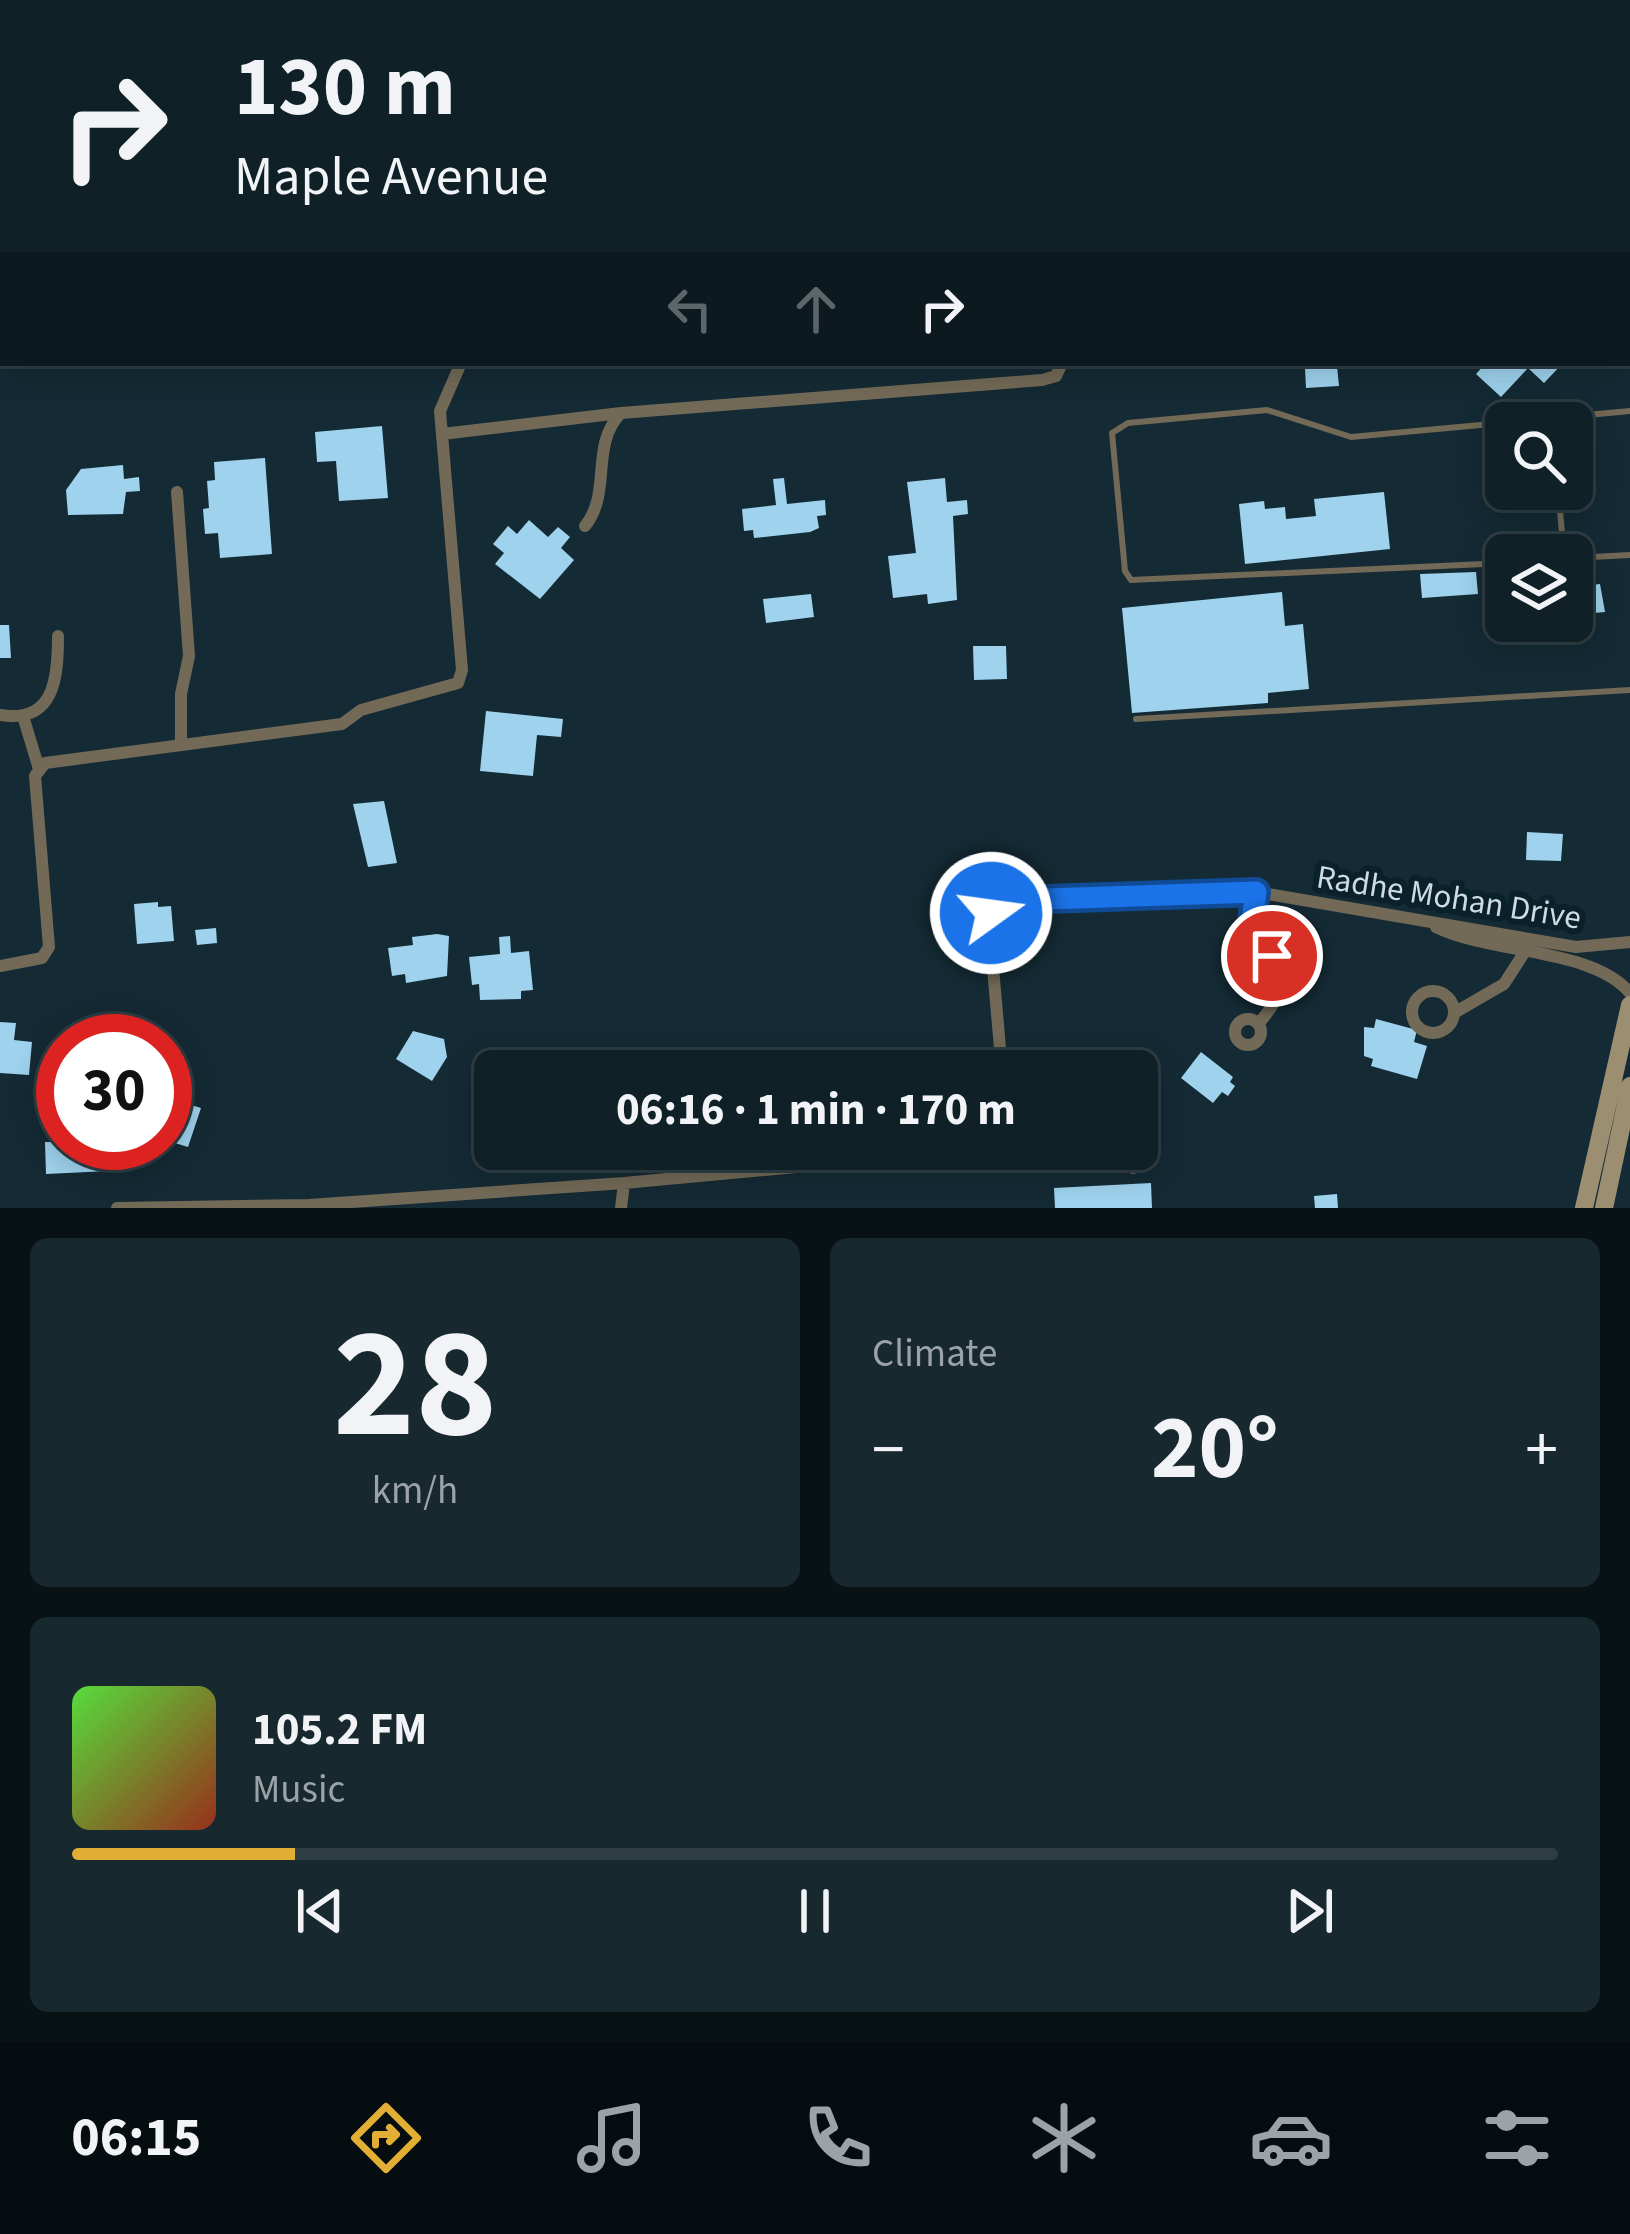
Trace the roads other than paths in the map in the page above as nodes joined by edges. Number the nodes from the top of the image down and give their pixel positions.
1 (459, 366) edge
2 (1061, 366) edge
3 (1630, 411) edge
4 (621, 413) junction
5 (1593, 415) edge
6 (1485, 425) edge
7 (442, 434) junction
8 (177, 492) dead end
9 (586, 526) dead end
10 (1630, 555) edge
11 (1593, 557) edge
12 (1485, 563) edge
13 (58, 636) dead end
14 (1630, 690) edge
15 (0, 715) edge
16 (23, 716) junction
17 (1136, 719) dead end
18 (181, 744) junction
19 (39, 769) junction
20 (1256, 892) junction
21 (1424, 920) junction
22 (1630, 942) edge
23 (1524, 953) junction
24 (0, 966) edge
25 (1630, 993) edge
26 (1630, 1005) edge
27 (1454, 1013) dead end
28 (1258, 1024) dead end
29 (1000, 1050) edge
30 (1630, 1087) edge
31 (764, 1170) edge
32 (624, 1183) junction
33 (117, 1208) edge
34 (621, 1208) edge
35 (1584, 1208) edge
36 (1604, 1208) edge

1 - 7 street
2 - 4 street
3 - 5 lane
4 - 7 street
4 - 9 street
6 - 12 lane
7 - 18 street
8 - 18 street
10 - 11 lane
13 - 16 street
14 - 17 lane
15 - 16 street
16 - 19 street
18 - 19 street
19 - 24 street
20 - 21 street, Radhe Mohan Drive
20 - 28 street
20 - 29 street, Radhe Mohan Drive
21 - 22 street, Radhe Mohan Drive
21 - 23 street
23 - 25 street
23 - 27 street
26 - 35 street
30 - 36 street
31 - 32 street
32 - 33 street
32 - 34 street

